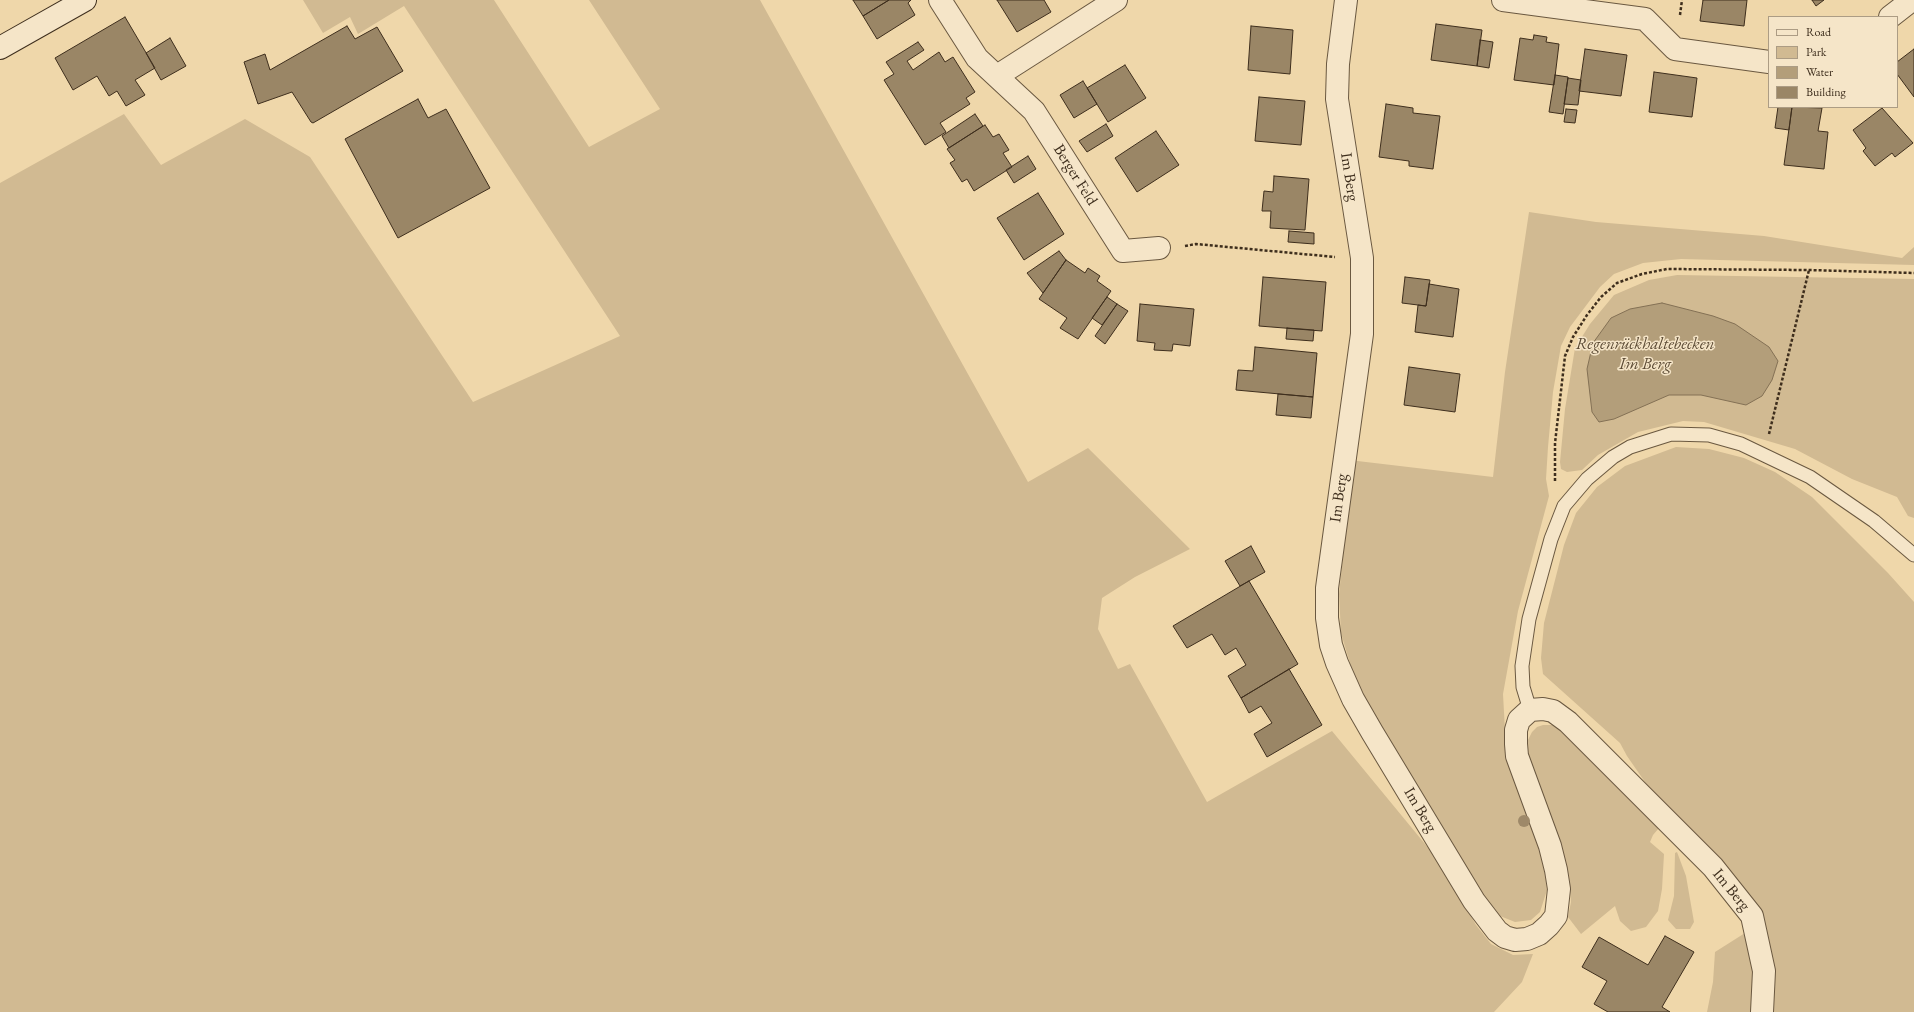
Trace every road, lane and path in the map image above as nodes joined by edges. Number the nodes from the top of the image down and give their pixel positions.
1 (84, 0) edge
2 (940, 0) edge
3 (1116, 0) edge
4 (1346, 0) edge
5 (1503, 0) edge
6 (1912, 0) edge
7 (1891, 16) edge
8 (0, 48) edge
9 (1768, 62) edge
10 (997, 76) junction
11 (1160, 248) joint
12 (1362, 258) junction
13 (1809, 270) junction
14 (1914, 273) edge
15 (1765, 454) junction
16 (1564, 506) junction
17 (1914, 555) edge
18 (1530, 710) junction
19 (1762, 1012) edge

1 - 8 street
2 - 10 street, Berger Feld
3 - 10 street
4 - 12 street, Im Berg
5 - 9 street
6 - 7 street
10 - 11 street, Berger Feld
11 - 12 path
12 - 18 street, Im Berg
13 - 14 path
13 - 15 path
13 - 16 path
15 - 16 lane
15 - 17 lane
16 - 18 lane
18 - 19 street, Im Berg

